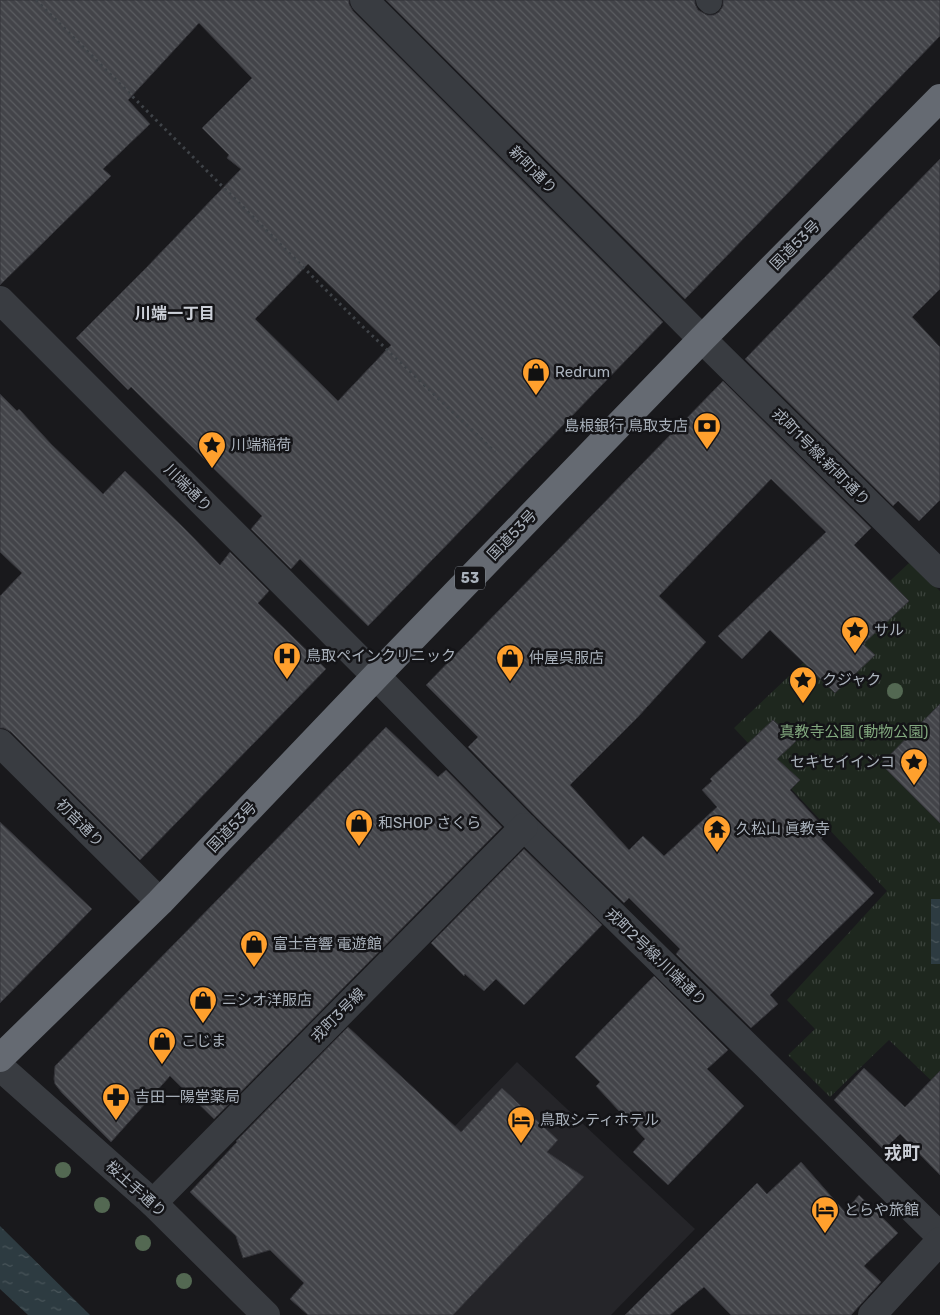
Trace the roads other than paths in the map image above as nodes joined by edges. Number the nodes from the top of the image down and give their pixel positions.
1 (364, 0) edge
2 (940, 98) edge
3 (0, 300) edge
4 (702, 339) junction
5 (940, 574) edge
6 (376, 676) junction
7 (0, 743) edge
8 (524, 827) junction
9 (160, 902) junction
10 (0, 1058) edge
11 (0, 1067) edge
12 (153, 1203) junction
13 (940, 1236) edge
14 (940, 1241) edge
15 (266, 1315) edge
16 (872, 1315) edge

1 - 4 street, 新町通り
2 - 4 highway, 国道53号 / 53
3 - 6 street, 川端通り
4 - 5 street, 戎町1号線;新町通り
4 - 6 highway, 国道53号 / 53
6 - 8 street, 戎町2号線;川端通り
6 - 9 highway, 国道53号 / 53
7 - 9 street, 初音通り
8 - 12 street, 戎町3号線
8 - 13 street, 戎町2号線;川端通り
9 - 10 highway, 国道53号 / 53
11 - 12 street, 桜土手通り
12 - 15 street, 桜土手通り
14 - 16 street

